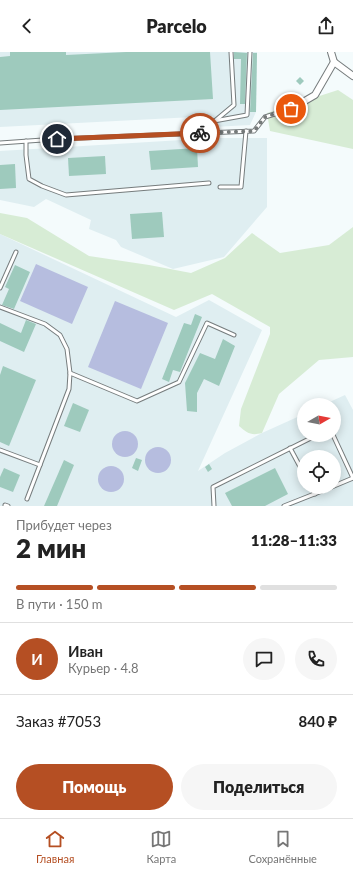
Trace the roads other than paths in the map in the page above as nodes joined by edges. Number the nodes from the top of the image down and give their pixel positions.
1 (231, 52) edge
2 (250, 52) edge
3 (331, 52) edge
4 (334, 62) junction
5 (353, 76) edge
6 (291, 109) joint
7 (214, 121) junction
8 (246, 131) junction
9 (181, 134) junction
10 (26, 141) junction
11 (0, 143) edge
12 (209, 183) dead end
13 (220, 188) dead end
14 (16, 252) dead end
15 (0, 288) edge
16 (0, 307) edge
17 (234, 334) dead end
18 (70, 373) junction
19 (302, 442) edge
20 (336, 442) edge
21 (290, 448) junction
22 (0, 450) edge
23 (297, 461) edge
24 (40, 465) junction
25 (353, 478) edge
26 (341, 483) edge
27 (315, 494) edge
28 (27, 499) dead end
29 (214, 506) edge
30 (284, 506) edge

1 - 7 lane
2 - 7 lane
3 - 4 street
4 - 5 street
4 - 6 street
6 - 8 lane
7 - 9 lane
8 - 9 lane
8 - 13 lane
9 - 10 lane
10 - 11 lane
10 - 12 lane
14 - 15 lane
16 - 18 lane
17 - 18 lane
18 - 24 lane
19 - 21 lane
20 - 25 lane
21 - 23 lane
21 - 29 lane
22 - 24 lane
24 - 28 lane
25 - 26 lane
27 - 30 lane

